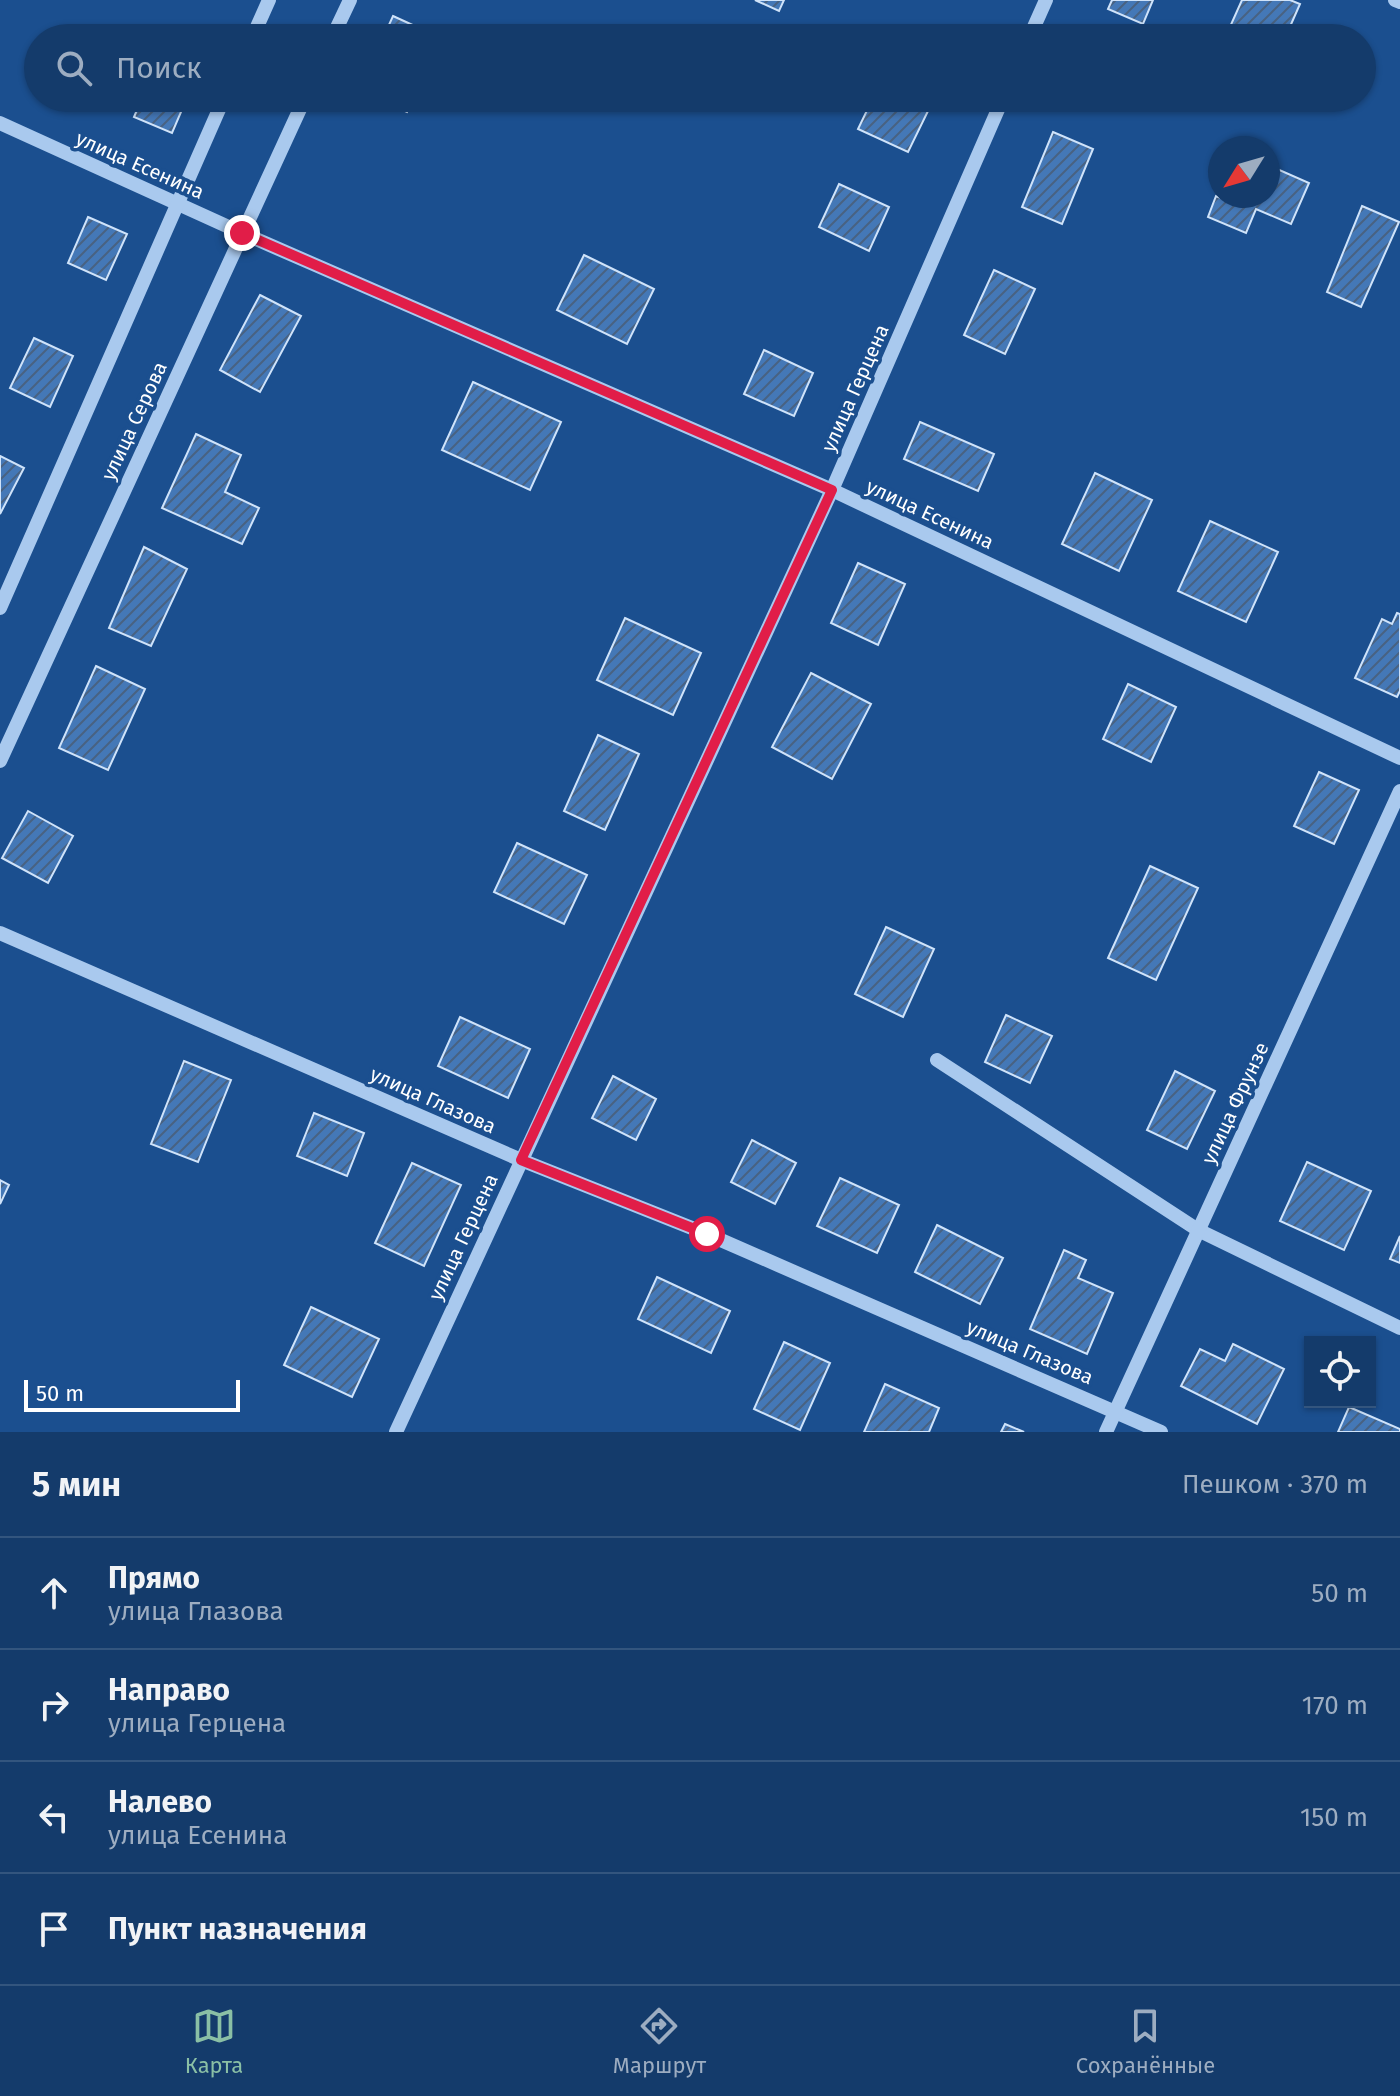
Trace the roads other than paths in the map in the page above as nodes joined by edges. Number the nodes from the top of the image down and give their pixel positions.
1 (269, 0) edge
2 (350, 0) edge
3 (1046, 0) edge
4 (258, 24) edge
5 (339, 24) edge
6 (1035, 24) edge
7 (218, 112) edge
8 (298, 112) edge
9 (997, 112) edge
10 (0, 123) edge
11 (177, 203) junction
12 (242, 233) junction
13 (832, 490) junction
14 (0, 608) edge
15 (1400, 758) edge
16 (0, 761) edge
17 (1400, 791) edge
18 (0, 933) edge
19 (937, 1060) dead end
20 (521, 1160) junction
21 (1198, 1230) junction
22 (1400, 1328) edge
23 (1116, 1411) junction
24 (396, 1432) edge
25 (1106, 1432) edge
26 (1161, 1432) edge

1 - 4 street
2 - 5 street
3 - 6 street
7 - 11 street
8 - 12 street, улица Серова
9 - 13 street, улица Герцена
10 - 11 street, улица Есенина
11 - 12 street, улица Есенина
11 - 14 street
12 - 13 street, улица Есенина
12 - 16 street, улица Серова
13 - 15 street, улица Есенина
13 - 20 street, улица Герцена
17 - 21 street, улица Фрунзе
18 - 20 street, улица Глазова
19 - 21 street
20 - 23 street, улица Глазова
20 - 24 street, улица Герцена
21 - 22 street
21 - 23 street, улица Фрунзе
23 - 25 street, улица Фрунзе
23 - 26 street, улица Глазова

